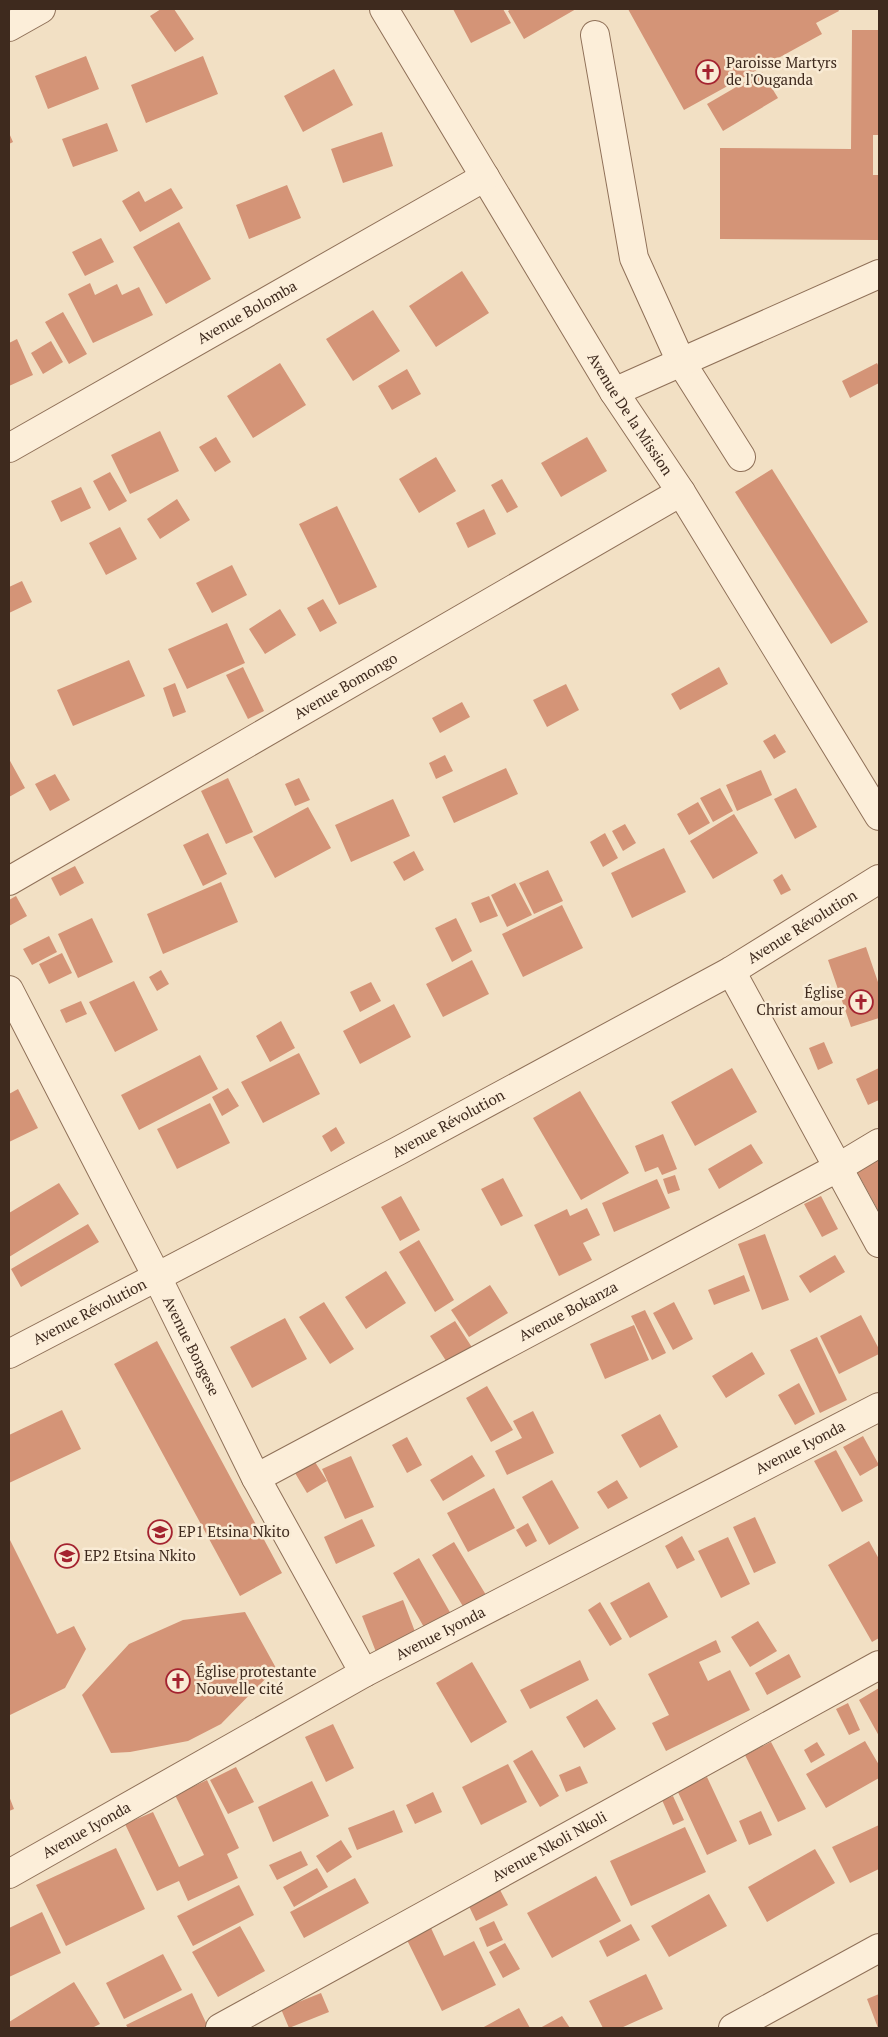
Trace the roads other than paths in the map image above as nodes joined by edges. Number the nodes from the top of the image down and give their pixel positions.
1 (41, 9) edge
2 (384, 9) edge
3 (9, 27) edge
4 (595, 35) dead end
5 (485, 177) junction
6 (879, 274) edge
7 (681, 362) junction
8 (614, 392) junction
9 (9, 448) edge
10 (741, 457) dead end
11 (681, 492) junction
12 (879, 816) edge
13 (879, 879) edge
14 (9, 881) edge
15 (731, 971) junction
16 (9, 990) edge
17 (879, 1143) edge
18 (839, 1167) junction
19 (879, 1243) edge
20 (158, 1277) junction
21 (9, 1354) edge
22 (879, 1406) edge
23 (256, 1478) junction
24 (879, 1665) edge
25 (364, 1673) junction
26 (9, 1874) edge
27 (879, 1948) edge
28 (220, 2028) edge
29 (733, 2028) edge

1 - 3 street
2 - 5 street, Avenue De la Mission
4 - 7 street
5 - 8 street, Avenue De la Mission
5 - 9 street, Avenue Bolomba
6 - 7 street
7 - 8 street
7 - 10 street
8 - 11 street, Avenue De la Mission
11 - 12 street, Avenue De la Mission
11 - 14 street, Avenue Bomongo
13 - 15 street, Avenue Révolution
15 - 18 street
15 - 20 street, Avenue Révolution
16 - 20 street, Avenue Bongese
17 - 18 street, Avenue Bokanza
18 - 19 street
18 - 23 street, Avenue Bokanza
20 - 21 street, Avenue Révolution
20 - 23 street, Avenue Bongese
22 - 25 street, Avenue Iyonda
23 - 25 street, Avenue Bongese
24 - 28 street, Avenue Nkoli Nkoli
25 - 26 street, Avenue Iyonda
27 - 29 street

